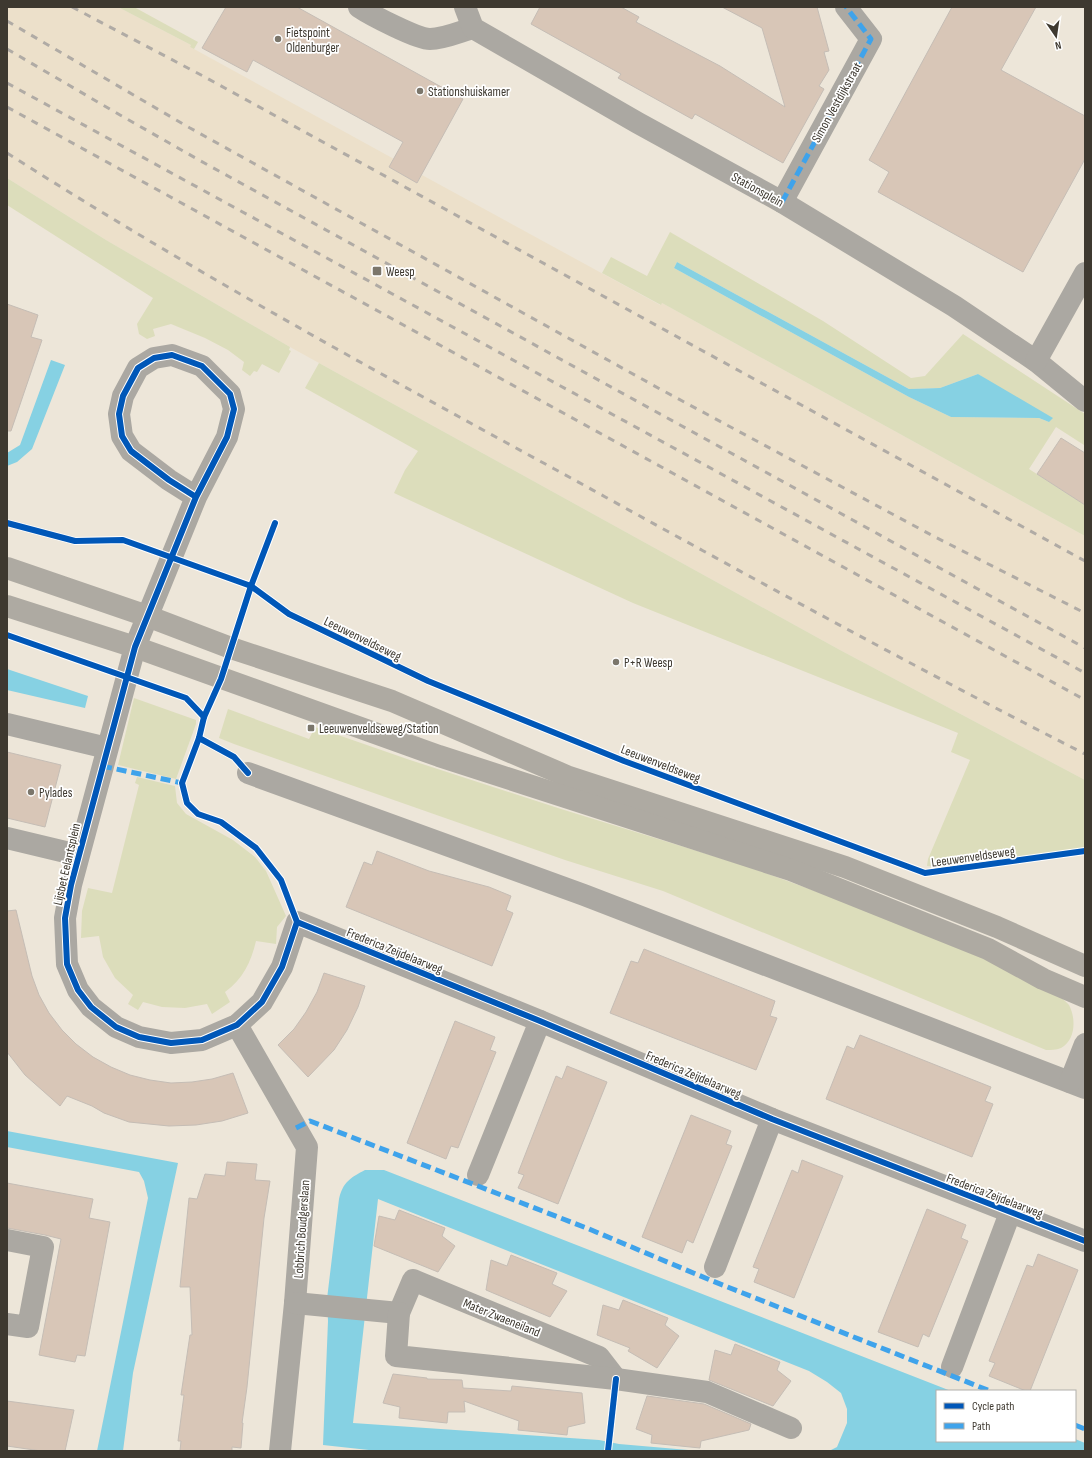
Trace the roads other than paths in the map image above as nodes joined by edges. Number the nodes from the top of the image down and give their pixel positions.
1 (359, 7) edge
2 (465, 7) edge
3 (846, 7) edge
4 (473, 28) junction
5 (782, 202) junction
6 (1085, 273) edge
7 (1036, 362) junction
8 (1085, 401) edge
9 (196, 497) junction
10 (7, 568) edge
11 (7, 606) edge
12 (147, 616) junction
13 (135, 647) junction
14 (7, 724) edge
15 (107, 748) junction
16 (248, 773) dead end
17 (7, 838) edge
18 (78, 855) junction
19 (297, 922) joint
20 (1085, 966) edge
21 (1085, 997) edge
22 (540, 1021) junction
23 (237, 1026) junction
24 (1085, 1044) edge
25 (1077, 1085) edge
26 (772, 1119) junction
27 (478, 1175) dead end
28 (1010, 1213) junction
29 (7, 1240) edge
30 (1085, 1241) edge
31 (715, 1267) dead end
32 (300, 1304) junction
33 (399, 1313) junction
34 (7, 1324) edge
35 (952, 1366) dead end
36 (616, 1379) junction
37 (791, 1428) dead end
38 (280, 1451) edge

1 - 4 street
2 - 4 street
3 - 5 street, Simon Vestdijkstraat
4 - 5 street, Stationsplein
5 - 7 street, Stationsplein
6 - 7 street
7 - 8 street, Stationsplein
9 - 9 street
9 - 12 street
10 - 12 main road
11 - 13 main road
12 - 13 street
12 - 20 main road
13 - 15 street, Lijsbet Eelantsplein
13 - 21 main road
14 - 15 street
15 - 18 street, Lijsbet Eelantsplein
16 - 25 street
17 - 18 street
18 - 23 street, Lijsbet Eelantsplein
19 - 22 street, Frederica Zeijdelaarweg
19 - 23 street, Lijsbet Eelantsplein
22 - 26 street, Frederica Zeijdelaarweg
22 - 27 street
23 - 32 street, Lobbrich Boudgerslaan
24 - 25 street
26 - 28 street, Frederica Zeijdelaarweg
26 - 31 street
28 - 30 street, Frederica Zeijdelaarweg
28 - 35 street, Frederica Zeijdelaarweg
29 - 34 street
32 - 33 street
32 - 38 street, Lobbrich Boudgerslaan
33 - 36 street, Mater Zwaeneiland
33 - 36 street, Mater Zwaeneiland
36 - 37 street, Mater Zwaeneiland

